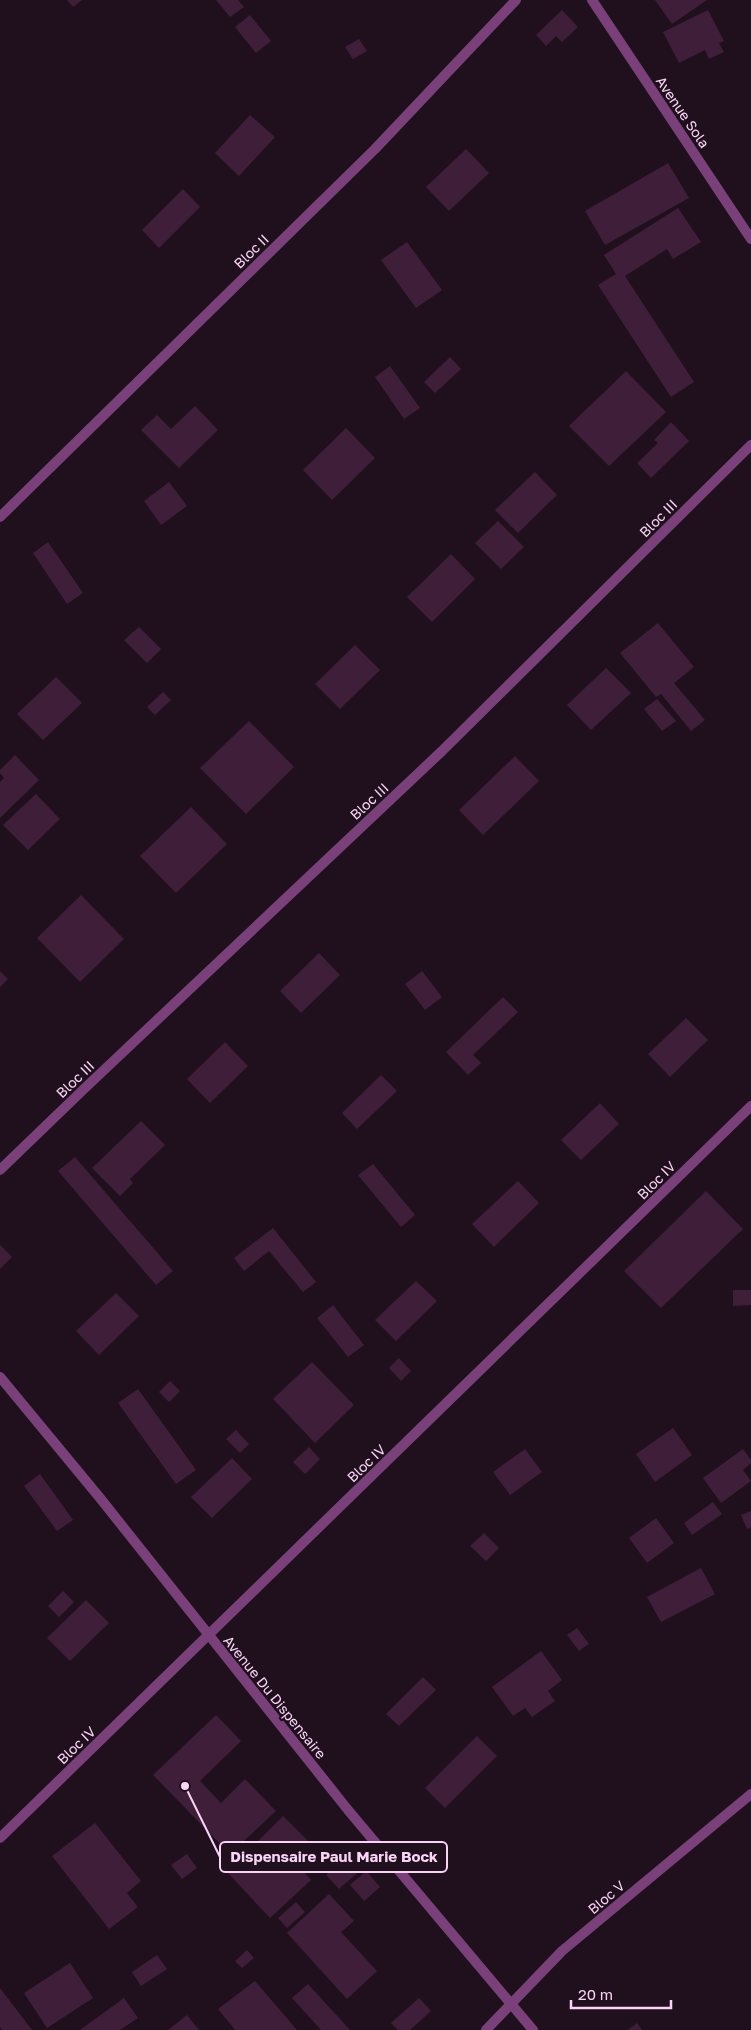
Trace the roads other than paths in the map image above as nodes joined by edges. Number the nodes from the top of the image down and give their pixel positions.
1 (516, 0) edge
2 (592, 0) edge
3 (751, 239) edge
4 (751, 445) edge
5 (0, 516) edge
6 (751, 1106) edge
7 (0, 1170) edge
8 (0, 1377) edge
9 (208, 1635) junction
10 (751, 1794) edge
11 (0, 1838) edge
12 (510, 2005) junction
13 (486, 2030) edge
14 (533, 2030) edge

1 - 5 street, Bloc II
2 - 3 street, Avenue Sola
4 - 7 street, Bloc III
6 - 9 street, Bloc IV
8 - 9 street, Avenue Du Dispensaire
9 - 11 street, Bloc IV
9 - 12 street, Avenue Du Dispensaire
10 - 12 street, Bloc V
12 - 13 street, Bloc V
12 - 14 street, Avenue Du Dispensaire

